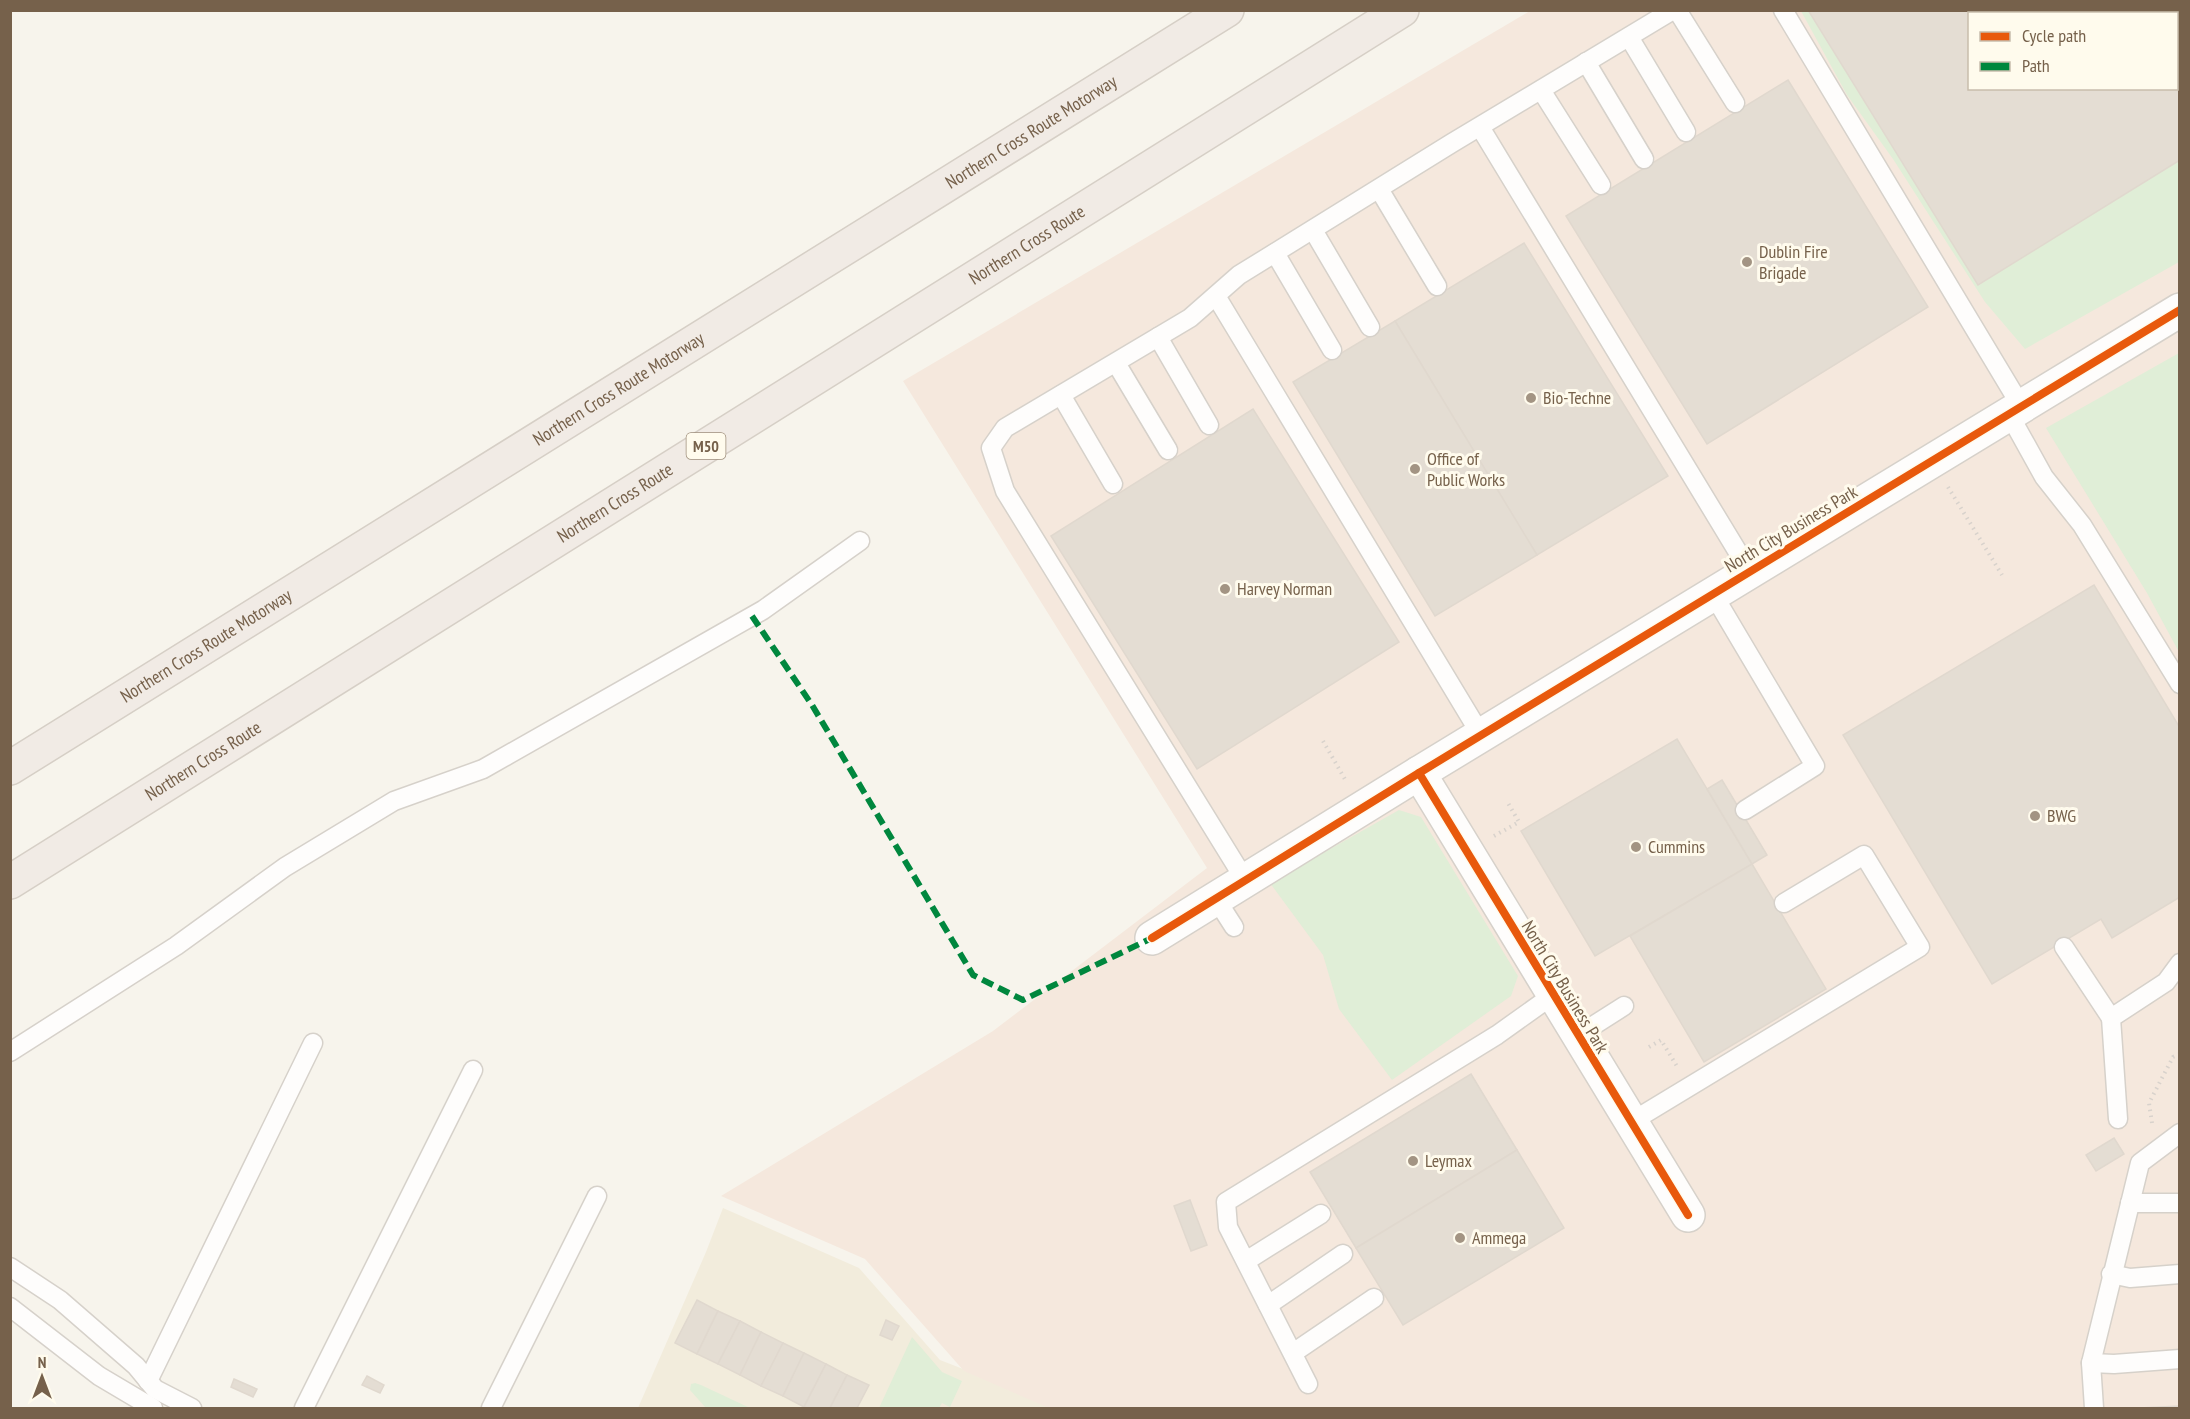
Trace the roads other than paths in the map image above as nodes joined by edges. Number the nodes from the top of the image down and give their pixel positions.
1 (1227, 10) edge
2 (1402, 10) edge
3 (1675, 10) edge
4 (1783, 10) edge
5 (1629, 37) junction
6 (1586, 62) junction
7 (1541, 90) junction
8 (1735, 103) dead end
9 (1480, 127) junction
10 (1686, 132) dead end
11 (1644, 159) dead end
12 (1601, 185) dead end
13 (1379, 189) junction
14 (1313, 230) junction
15 (1275, 254) junction
16 (1437, 286) dead end
17 (1216, 296) junction
18 (2180, 310) edge
19 (1370, 327) dead end
20 (1158, 338) junction
21 (1332, 350) dead end
22 (1116, 363) junction
23 (1061, 395) junction
24 (2015, 410) junction
25 (1209, 425) dead end
26 (1168, 450) dead end
27 (1113, 484) dead end
28 (860, 541) dead end
29 (1750, 572) junction
30 (1713, 594) junction
31 (2180, 684) edge
32 (1481, 735) junction
33 (10, 768) edge
34 (1419, 773) junction
35 (1745, 810) dead end
36 (1245, 880) junction
37 (10, 882) edge
38 (1216, 898) junction
39 (1784, 903) dead end
40 (1234, 927) dead end
41 (1152, 938) dead end
42 (2064, 947) dead end
43 (2180, 963) edge
44 (1553, 995) junction
45 (1624, 1006) dead end
46 (2111, 1018) junction
47 (1578, 1036) junction
48 (313, 1043) dead end
49 (10, 1052) edge
50 (473, 1070) dead end
51 (2118, 1119) dead end
52 (1631, 1122) junction
53 (2180, 1133) edge
54 (597, 1196) dead end
55 (2130, 1203) junction
56 (2180, 1203) edge
57 (1321, 1214) dead end
58 (1688, 1215) dead end
59 (1343, 1254) dead end
60 (1246, 1261) junction
61 (10, 1267) edge
62 (2111, 1274) junction
63 (2180, 1274) edge
64 (1374, 1298) dead end
65 (1268, 1305) junction
66 (10, 1307) edge
67 (1293, 1353) junction
68 (2180, 1359) edge
69 (2091, 1363) junction
70 (147, 1381) junction
71 (1308, 1384) dead end
72 (153, 1408) edge
73 (192, 1408) edge
74 (304, 1408) edge
75 (491, 1408) edge
76 (2094, 1408) edge

1 - 33 highway, Northern Cross Route Motorway
2 - 37 highway, Northern Cross Route / M50
3 - 5 lane
3 - 8 lane
4 - 24 lane
5 - 6 lane
5 - 10 lane
6 - 7 lane
6 - 11 lane
7 - 9 lane
7 - 12 lane
9 - 13 lane
9 - 29 lane
13 - 14 lane
13 - 16 lane
14 - 15 lane
14 - 19 lane
15 - 17 lane
15 - 21 lane
17 - 20 lane
17 - 32 lane
18 - 24 street, North City Business Park
20 - 22 lane
20 - 25 lane
22 - 23 lane
22 - 26 lane
23 - 27 lane
23 - 36 lane
24 - 29 street, North City Business Park
24 - 31 lane
28 - 49 lane
29 - 30 street, North City Business Park
30 - 32 street, North City Business Park
30 - 35 lane
32 - 34 street, North City Business Park
34 - 36 street, North City Business Park
34 - 44 street, North City Business Park
36 - 38 street, North City Business Park
38 - 40 lane
38 - 41 street, North City Business Park
39 - 52 lane
42 - 46 lane
43 - 46 lane
44 - 47 street, North City Business Park
44 - 60 lane
45 - 47 lane
46 - 51 lane
47 - 52 street, North City Business Park
48 - 70 lane
50 - 74 lane
52 - 58 street, North City Business Park
53 - 55 lane
54 - 75 lane
55 - 56 lane
55 - 62 lane
57 - 60 lane
59 - 65 lane
60 - 65 lane
61 - 70 lane
62 - 63 lane
62 - 69 lane
64 - 67 lane
65 - 67 lane
66 - 72 lane
67 - 71 lane
68 - 69 lane
69 - 76 lane
70 - 73 lane

